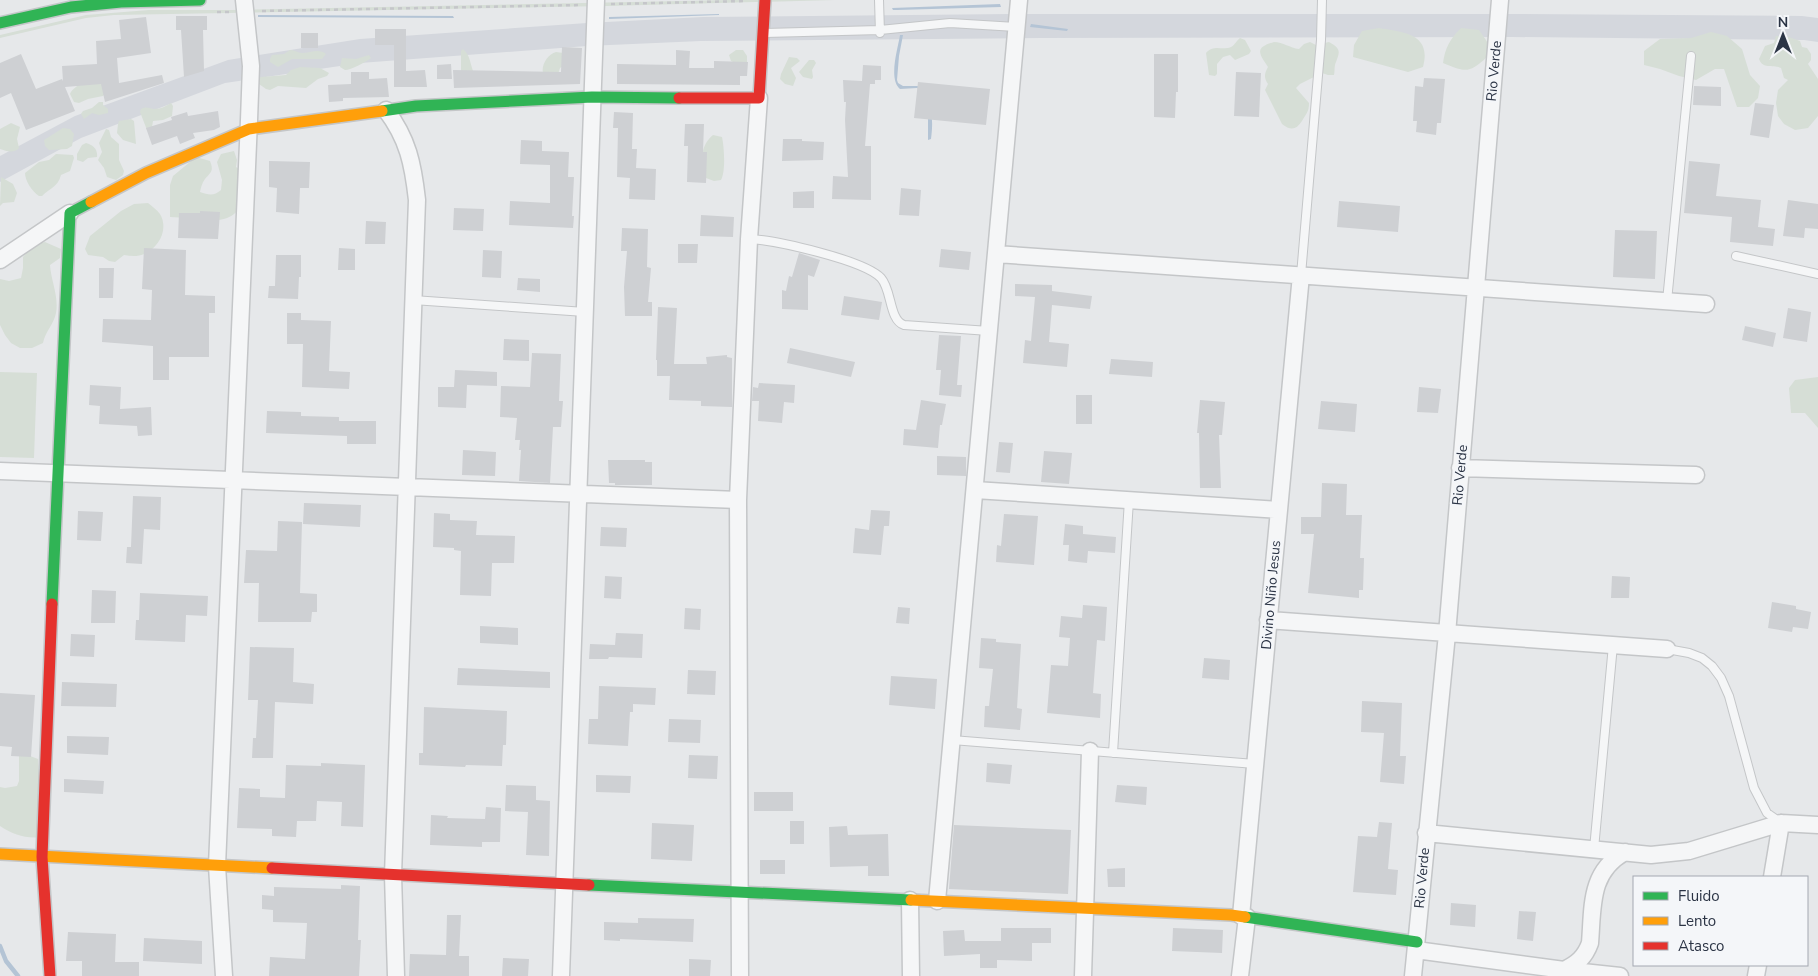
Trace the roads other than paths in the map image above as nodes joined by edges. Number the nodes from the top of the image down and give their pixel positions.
1 (200, 0) edge
2 (766, 0) edge
3 (879, 0) edge
4 (1019, 0) edge
5 (1322, 0) edge
6 (1500, 0) edge
7 (596, 2) edge
8 (244, 6) edge
9 (0, 22) edge
10 (1016, 27) junction
11 (880, 32) junction
12 (763, 33) junction
13 (1691, 56) dead end
14 (592, 97) junction
15 (759, 98) junction
16 (386, 110) junction
17 (249, 130) junction
18 (70, 213) junction
19 (749, 239) junction
20 (996, 254) junction
21 (1736, 256) dead end
22 (0, 260) edge
23 (1818, 274) edge
24 (1301, 275) junction
25 (1475, 288) junction
26 (413, 300) junction
27 (1667, 301) junction
28 (1706, 304) dead end
29 (585, 312) junction
30 (989, 331) junction
31 (1460, 468) junction
32 (0, 471) edge
33 (57, 473) junction
34 (1696, 475) dead end
35 (233, 480) junction
36 (406, 487) junction
37 (974, 490) junction
38 (578, 494) junction
39 (738, 500) junction
40 (1129, 500) junction
41 (1279, 510) junction
42 (1268, 620) junction
43 (1447, 634) junction
44 (1614, 645) junction
45 (1667, 649) joint
46 (952, 740) junction
47 (1090, 751) junction
48 (1113, 753) junction
49 (1255, 764) junction
50 (1781, 823) junction
51 (1818, 825) edge
52 (1426, 833) junction
53 (1594, 849) junction
54 (1625, 852) junction
55 (0, 854) edge
56 (42, 857) junction
57 (217, 866) junction
58 (393, 875) junction
59 (1772, 876) edge
60 (564, 884) junction
61 (739, 892) junction
62 (910, 900) junction
63 (937, 901) junction
64 (1084, 908) junction
65 (1244, 916) junction
66 (1416, 946) junction
67 (1564, 970) junction
68 (50, 976) edge
69 (224, 976) edge
70 (396, 976) edge
71 (561, 976) edge
72 (740, 976) edge
73 (911, 976) edge
74 (1083, 976) edge
75 (1240, 976) edge
76 (1413, 976) edge
77 (1620, 976) edge

1 - 9 street
2 - 12 street
3 - 11 lane
4 - 10 street
5 - 24 lane
6 - 25 street, Rio Verde
7 - 14 street
8 - 17 street
10 - 11 lane
10 - 20 street
11 - 12 lane
12 - 15 street
13 - 27 lane
14 - 15 street
14 - 16 street
14 - 29 street
15 - 19 street
16 - 17 street
16 - 26 street
17 - 18 street
17 - 35 street
18 - 22 street
18 - 33 street
19 - 30 lane
19 - 39 street
20 - 24 street
20 - 30 street
21 - 23 lane
24 - 25 street
24 - 41 street, Divino Niño Jesus
25 - 27 street
25 - 31 street, Rio Verde
26 - 29 lane
26 - 36 street
27 - 28 street
29 - 38 street
30 - 37 street
31 - 34 street
31 - 43 street, Rio Verde
32 - 33 street
33 - 35 street
33 - 56 street
35 - 36 street
35 - 57 street
36 - 38 street
36 - 58 street
37 - 40 street
37 - 46 street
38 - 39 street
38 - 60 street
39 - 61 street
40 - 41 street
40 - 48 lane
41 - 42 street, Divino Niño Jesus
42 - 43 street
42 - 49 street, Divino Niño Jesus
43 - 44 street
43 - 52 street, Rio Verde
44 - 45 street
44 - 53 lane
45 - 50 lane
46 - 47 lane
46 - 63 street
47 - 48 lane
47 - 64 street
48 - 49 lane
49 - 65 street, Divino Niño Jesus
50 - 51 street
50 - 54 street
50 - 59 street
52 - 53 street
52 - 66 street, Rio Verde
53 - 54 street
54 - 67 street
55 - 56 street
56 - 57 street
56 - 68 street
57 - 58 street
57 - 69 street
58 - 60 street
58 - 70 street
60 - 61 street
60 - 71 street
61 - 62 street
61 - 72 street
62 - 63 street
62 - 73 street
63 - 64 street
64 - 65 street
64 - 74 street
65 - 66 street
65 - 75 street, Divino Niño Jesus
66 - 67 street
66 - 76 street, Rio Verde
67 - 77 street

